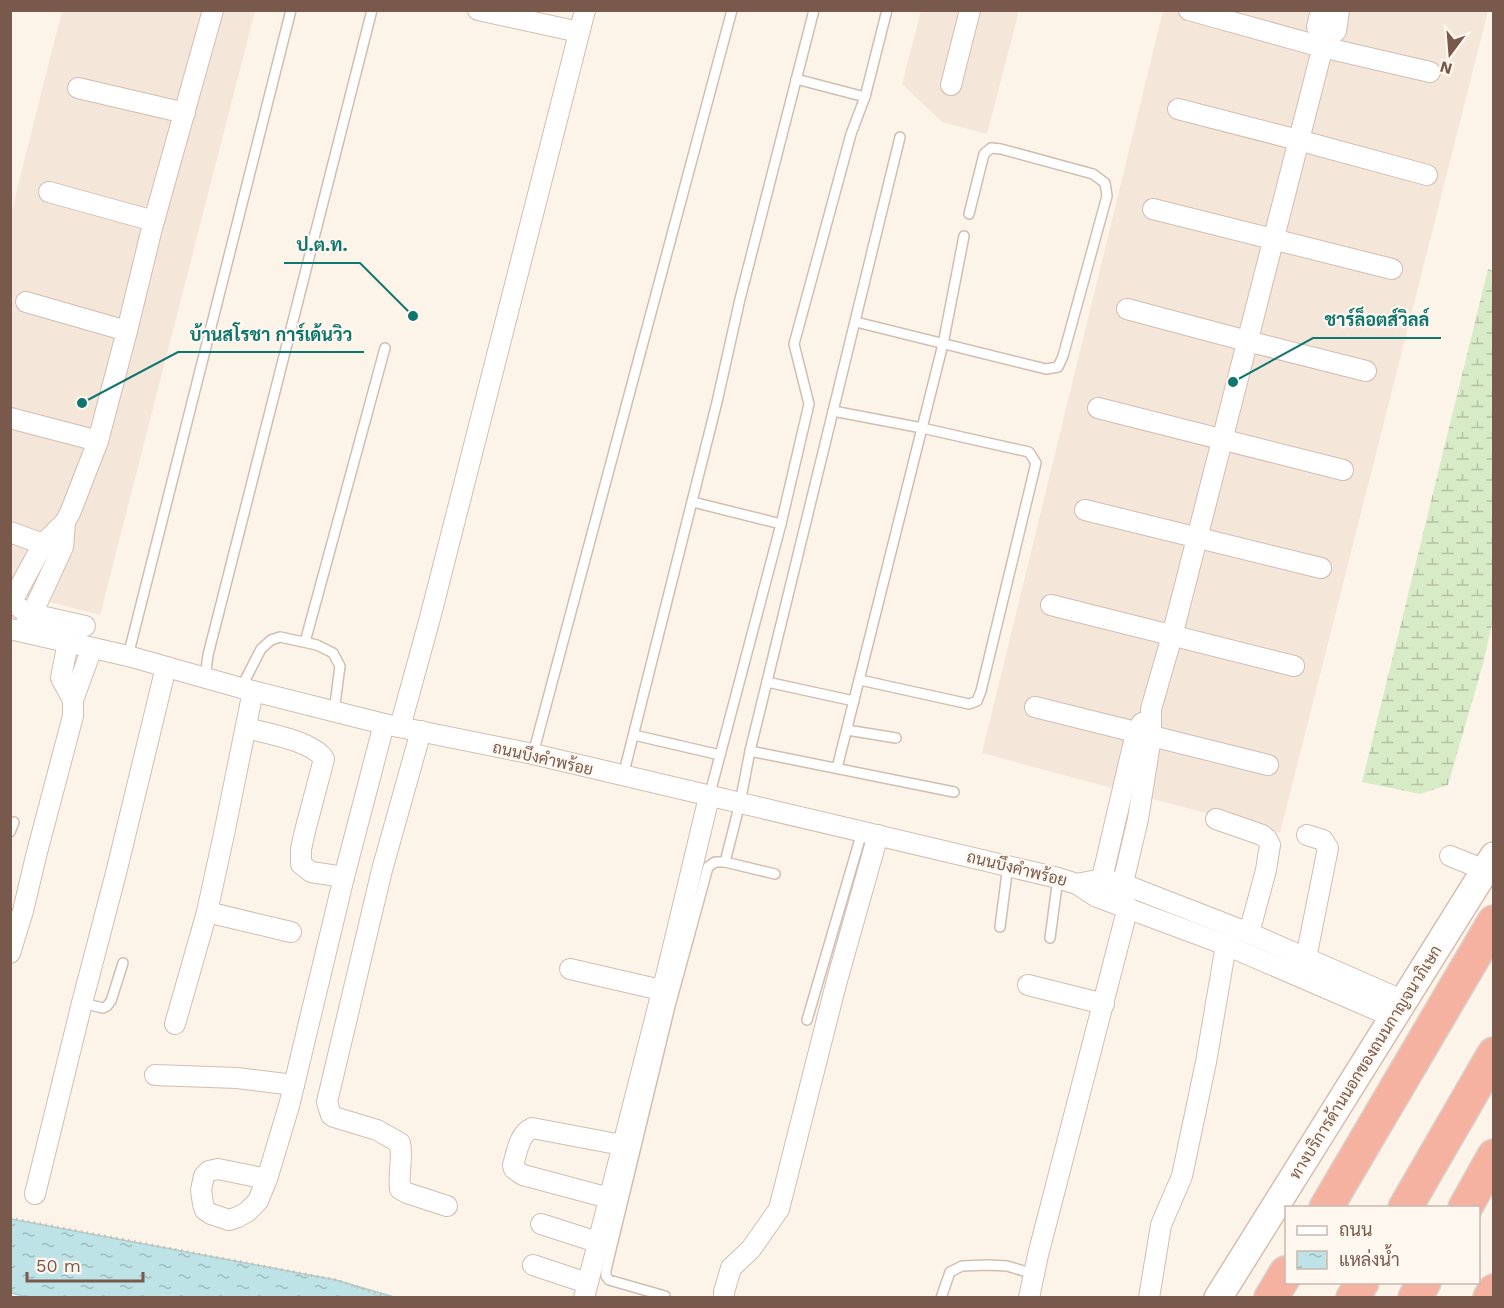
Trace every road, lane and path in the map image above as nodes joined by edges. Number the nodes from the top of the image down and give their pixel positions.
1 (213, 10) edge
2 (291, 10) edge
3 (372, 10) edge
4 (478, 10) edge
5 (585, 10) edge
6 (732, 10) edge
7 (814, 10) edge
8 (887, 10) edge
9 (970, 10) edge
10 (1190, 10) edge
11 (1321, 10) edge
12 (1339, 10) edge
13 (579, 32) junction
14 (1323, 45) junction
15 (1430, 72) dead end
16 (796, 79) junction
17 (951, 85) dead end
18 (78, 88) dead end
19 (865, 97) junction
20 (1178, 109) dead end
21 (185, 113) junction
22 (900, 137) dead end
23 (1299, 140) junction
24 (1427, 175) dead end
25 (49, 192) dead end
26 (1153, 209) dead end
27 (969, 213) dead end
28 (154, 221) junction
29 (964, 236) dead end
30 (1273, 240) junction
31 (1392, 269) dead end
32 (26, 302) dead end
33 (1126, 309) dead end
34 (856, 322) junction
35 (127, 330) junction
36 (1247, 341) junction
37 (943, 344) junction
38 (385, 348) dead end
39 (1366, 371) dead end
40 (1098, 408) dead end
41 (833, 411) junction
42 (10, 418) edge
43 (921, 428) junction
44 (1222, 439) junction
45 (98, 441) junction
46 (1343, 470) dead end
47 (693, 502) junction
48 (1084, 510) dead end
49 (65, 522) junction
50 (781, 524) junction
51 (10, 532) edge
52 (1197, 537) junction
53 (43, 544) junction
54 (63, 547) junction
55 (1321, 568) dead end
56 (11, 604) edge
57 (1051, 605) dead end
58 (32, 614) junction
59 (85, 626) dead end
60 (16, 630) edge
61 (1172, 636) junction
62 (68, 642) junction
63 (306, 642) junction
64 (92, 648) junction
65 (128, 656) junction
66 (1294, 666) dead end
67 (166, 667) junction
68 (206, 678) junction
69 (860, 680) junction
70 (768, 682) junction
71 (247, 690) junction
72 (73, 700) junction
73 (854, 702) junction
74 (1035, 707) dead end
75 (334, 712) junction
76 (392, 725) junction
77 (246, 728) junction
78 (847, 730) junction
79 (421, 731) junction
80 (634, 735) junction
81 (1143, 735) junction
82 (896, 738) dead end
83 (750, 751) junction
84 (533, 754) junction
85 (720, 755) junction
86 (1268, 765) dead end
87 (837, 768) junction
88 (624, 776) junction
89 (954, 792) dead end
90 (709, 796) junction
91 (740, 804) junction
92 (1117, 816) junction
93 (1138, 819) junction
94 (1216, 819) dead end
95 (14, 822) dead end
96 (10, 832) edge
97 (870, 833) junction
98 (1307, 835) dead end
99 (1450, 856) dead end
100 (726, 862) junction
101 (1490, 863) edge
102 (1008, 866) junction
103 (775, 874) dead end
104 (344, 877) junction
105 (1058, 878) junction
106 (1123, 884) junction
107 (1099, 888) junction
108 (1123, 906) junction
109 (17, 909) edge
110 (207, 912) junction
111 (1494, 922) edge
112 (1000, 927) dead end
113 (291, 932) dead end
114 (1249, 933) junction
115 (1050, 938) dead end
116 (1226, 945) junction
117 (10, 953) edge
118 (1306, 958) junction
119 (123, 963) dead end
120 (570, 969) dead end
121 (1028, 986) dead end
122 (662, 990) junction
123 (82, 1003) junction
124 (1104, 1004) junction
125 (1398, 1009) junction
126 (807, 1020) dead end
127 (175, 1024) dead end
128 (1494, 1054) edge
129 (155, 1075) dead end
130 (294, 1084) junction
131 (622, 1145) junction
132 (1494, 1156) edge
133 (267, 1179) dead end
134 (35, 1194) dead end
135 (609, 1198) junction
136 (447, 1206) dead end
137 (1327, 1206) edge
138 (1406, 1206) edge
139 (1466, 1206) edge
140 (10, 1218) edge
141 (541, 1224) dead end
142 (597, 1242) junction
143 (532, 1265) dead end
144 (1034, 1274) junction
145 (1285, 1276) edge
146 (1361, 1284) edge
147 (585, 1290) edge
148 (1494, 1291) edge
149 (665, 1296) dead end
150 (390, 1298) edge
151 (724, 1298) edge
152 (941, 1298) edge
153 (1029, 1298) edge
154 (1149, 1298) edge
155 (1218, 1298) edge
156 (1271, 1298) edge
157 (1353, 1298) edge
158 (1490, 1298) edge

1 - 21 street
2 - 65 lane
3 - 68 lane
4 - 13 street
5 - 13 street
6 - 84 lane
7 - 16 lane
8 - 19 lane
9 - 17 street
10 - 14 street
11 - 14 street
12 - 14 street
13 - 76 street
14 - 15 street
14 - 23 street
16 - 19 lane
16 - 47 lane
18 - 21 street
19 - 50 lane
20 - 23 street
21 - 28 street
22 - 34 lane
23 - 24 street
23 - 30 street
25 - 28 street
26 - 30 street
27 - 37 lane
28 - 35 street
29 - 37 lane
30 - 31 street
30 - 36 street
32 - 35 street
33 - 36 street
34 - 37 lane
34 - 41 lane
35 - 45 street
36 - 39 street
36 - 44 street
37 - 43 lane
38 - 63 lane
40 - 44 street
41 - 43 lane
41 - 70 lane
42 - 45 street
43 - 69 lane
43 - 69 lane
44 - 46 street
44 - 52 street
45 - 49 street
47 - 50 lane
47 - 80 lane
48 - 52 street
49 - 53 street
49 - 54 street
50 - 85 lane
51 - 53 street
52 - 55 street
52 - 61 street
53 - 54 street
53 - 56 street
54 - 58 street
56 - 58 street
57 - 61 street
58 - 59 street
58 - 60 street
60 - 62 street, ถนนบึงคำพร้อย
61 - 66 street
61 - 81 street
62 - 64 street, ถนนบึงคำพร้อย
62 - 72 street
63 - 71 lane
63 - 75 lane
64 - 65 street, ถนนบึงคำพร้อย
64 - 72 street
65 - 67 street, ถนนบึงคำพร้อย
67 - 68 street, ถนนบึงคำพร้อย
67 - 123 street
68 - 71 street, ถนนบึงคำพร้อย
69 - 73 lane
70 - 73 lane
70 - 83 lane
71 - 75 street, ถนนบึงคำพร้อย
71 - 77 street
72 - 109 street
73 - 78 lane
74 - 81 street
75 - 76 street, ถนนบึงคำพร้อย
76 - 79 street, ถนนบึงคำพร้อย
76 - 104 street
77 - 104 street
77 - 110 street
78 - 82 lane
78 - 87 lane
79 - 84 street, ถนนบึงคำพร้อย
79 - 136 street
80 - 85 lane
80 - 88 lane
81 - 86 street
81 - 92 street
81 - 93 street
83 - 87 lane
83 - 91 lane
84 - 88 street, ถนนบึงคำพร้อย
85 - 90 lane
87 - 89 lane
88 - 90 street, ถนนบึงคำพร้อย
90 - 91 street, ถนนบึงคำพร้อย
90 - 122 street
91 - 97 street, ถนนบึงคำพร้อย
91 - 100 lane
92 - 93 street
92 - 107 street
93 - 106 street
94 - 114 street
95 - 96 lane
97 - 102 street, ถนนบึงคำพร้อย
97 - 126 lane
97 - 151 street
98 - 118 street
99 - 101 street
100 - 103 lane
100 - 149 lane
101 - 125 main road, ทางบริการด้านนอกของถนนกาญจนาภิเษก
102 - 105 street, ถนนบึงคำพร้อย
102 - 112 lane
104 - 130 street
105 - 107 street, ถนนบึงคำพร้อย
105 - 115 lane
106 - 107 street, ถนนบึงคำพร้อย
106 - 108 street
106 - 114 street, ถนนบึงคำพร้อย
107 - 108 street, ถนนบึงคำพร้อย
108 - 116 street, ถนนบึงคำพร้อย
108 - 124 street
109 - 117 street
110 - 113 street
110 - 127 street
111 - 137 highway
114 - 118 street, ถนนบึงคำพร้อย
116 - 125 street, ถนนบึงคำพร้อย
116 - 154 street
118 - 125 street, ถนนบึงคำพร้อย
119 - 123 lane
120 - 122 street
121 - 124 street
122 - 131 street
123 - 134 street
124 - 144 street
125 - 155 main road, ทางบริการด้านนอกของถนนกาญจนาภิเษก
128 - 138 highway
129 - 130 street
130 - 133 street
131 - 135 street
131 - 135 street
132 - 139 highway
135 - 142 street
140 - 150 path
141 - 142 street
142 - 147 street
143 - 147 street
144 - 152 lane
144 - 153 street
145 - 156 highway
146 - 157 highway
148 - 158 highway

